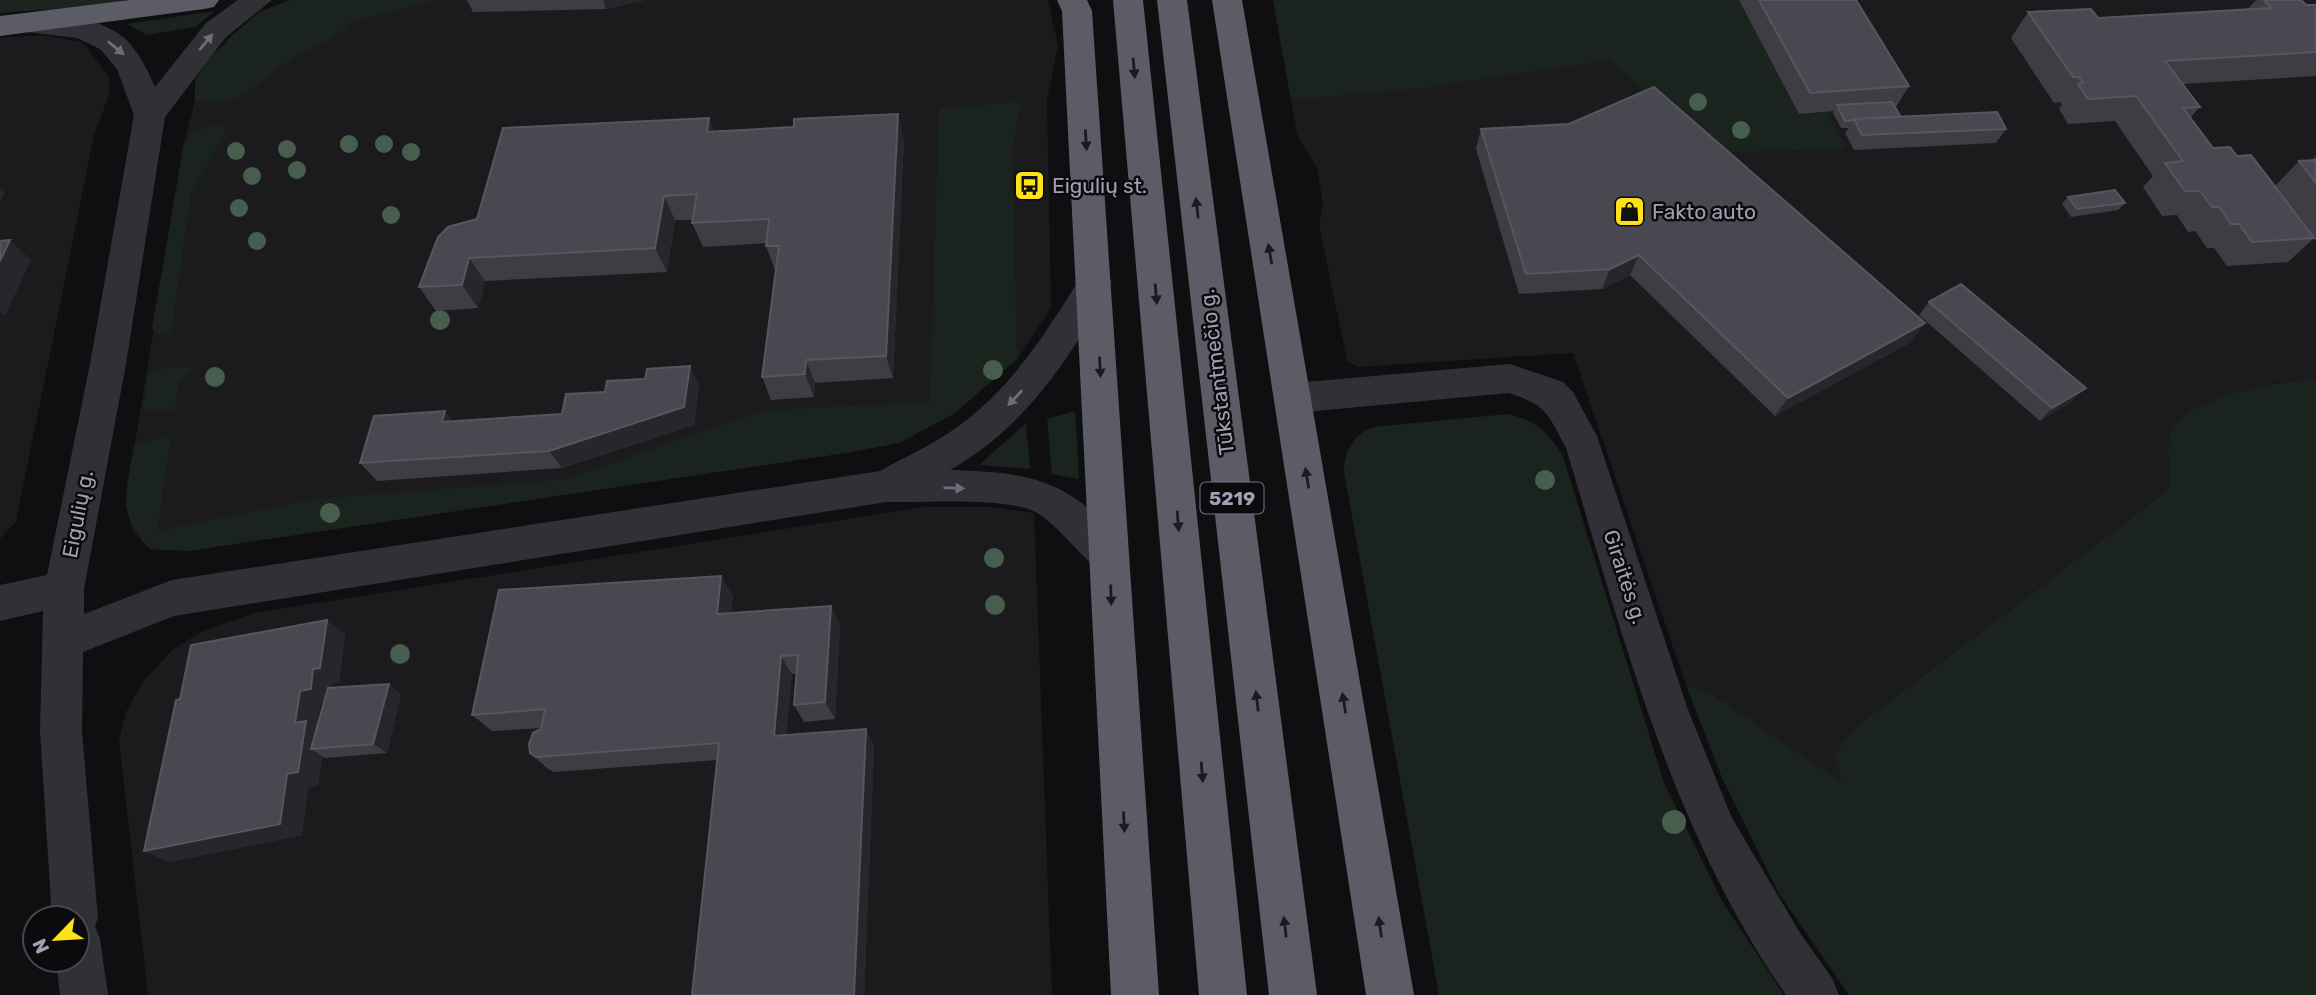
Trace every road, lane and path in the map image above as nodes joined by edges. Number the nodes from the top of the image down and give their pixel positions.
1 (204, 0) edge
2 (257, 0) edge
3 (1072, 0) edge
4 (1128, 0) edge
5 (1172, 0) edge
6 (1227, 0) edge
7 (15, 25) edge
8 (150, 116) junction
9 (1095, 282) junction
10 (1294, 398) junction
11 (886, 486) junction
12 (1110, 558) junction
13 (64, 589) junction
14 (0, 603) edge
15 (63, 641) junction
16 (74, 904) edge
17 (81, 974) edge
18 (84, 995) edge
19 (1135, 995) edge
20 (1223, 995) edge
21 (1293, 995) edge
22 (1390, 995) edge
23 (1815, 995) edge

1 - 7 highway
8 -> 2 street, Eigulių g.
3 -> 9 highway
4 -> 20 highway, 5219
21 -> 5 highway, Tūkstantmečio g. / 5219
10 -> 6 highway
7 -> 8 street, Eigulių g.
8 - 13 street, Eigulių g.
9 -> 11 street
9 -> 12 highway
22 -> 10 highway
10 - 23 street, Giraitės g.
11 -> 12 street
11 - 15 street
12 -> 19 highway
13 - 14 street
13 - 15 street, Eigulių g.
15 - 16 street, Eigulių g.
17 - 18 street

